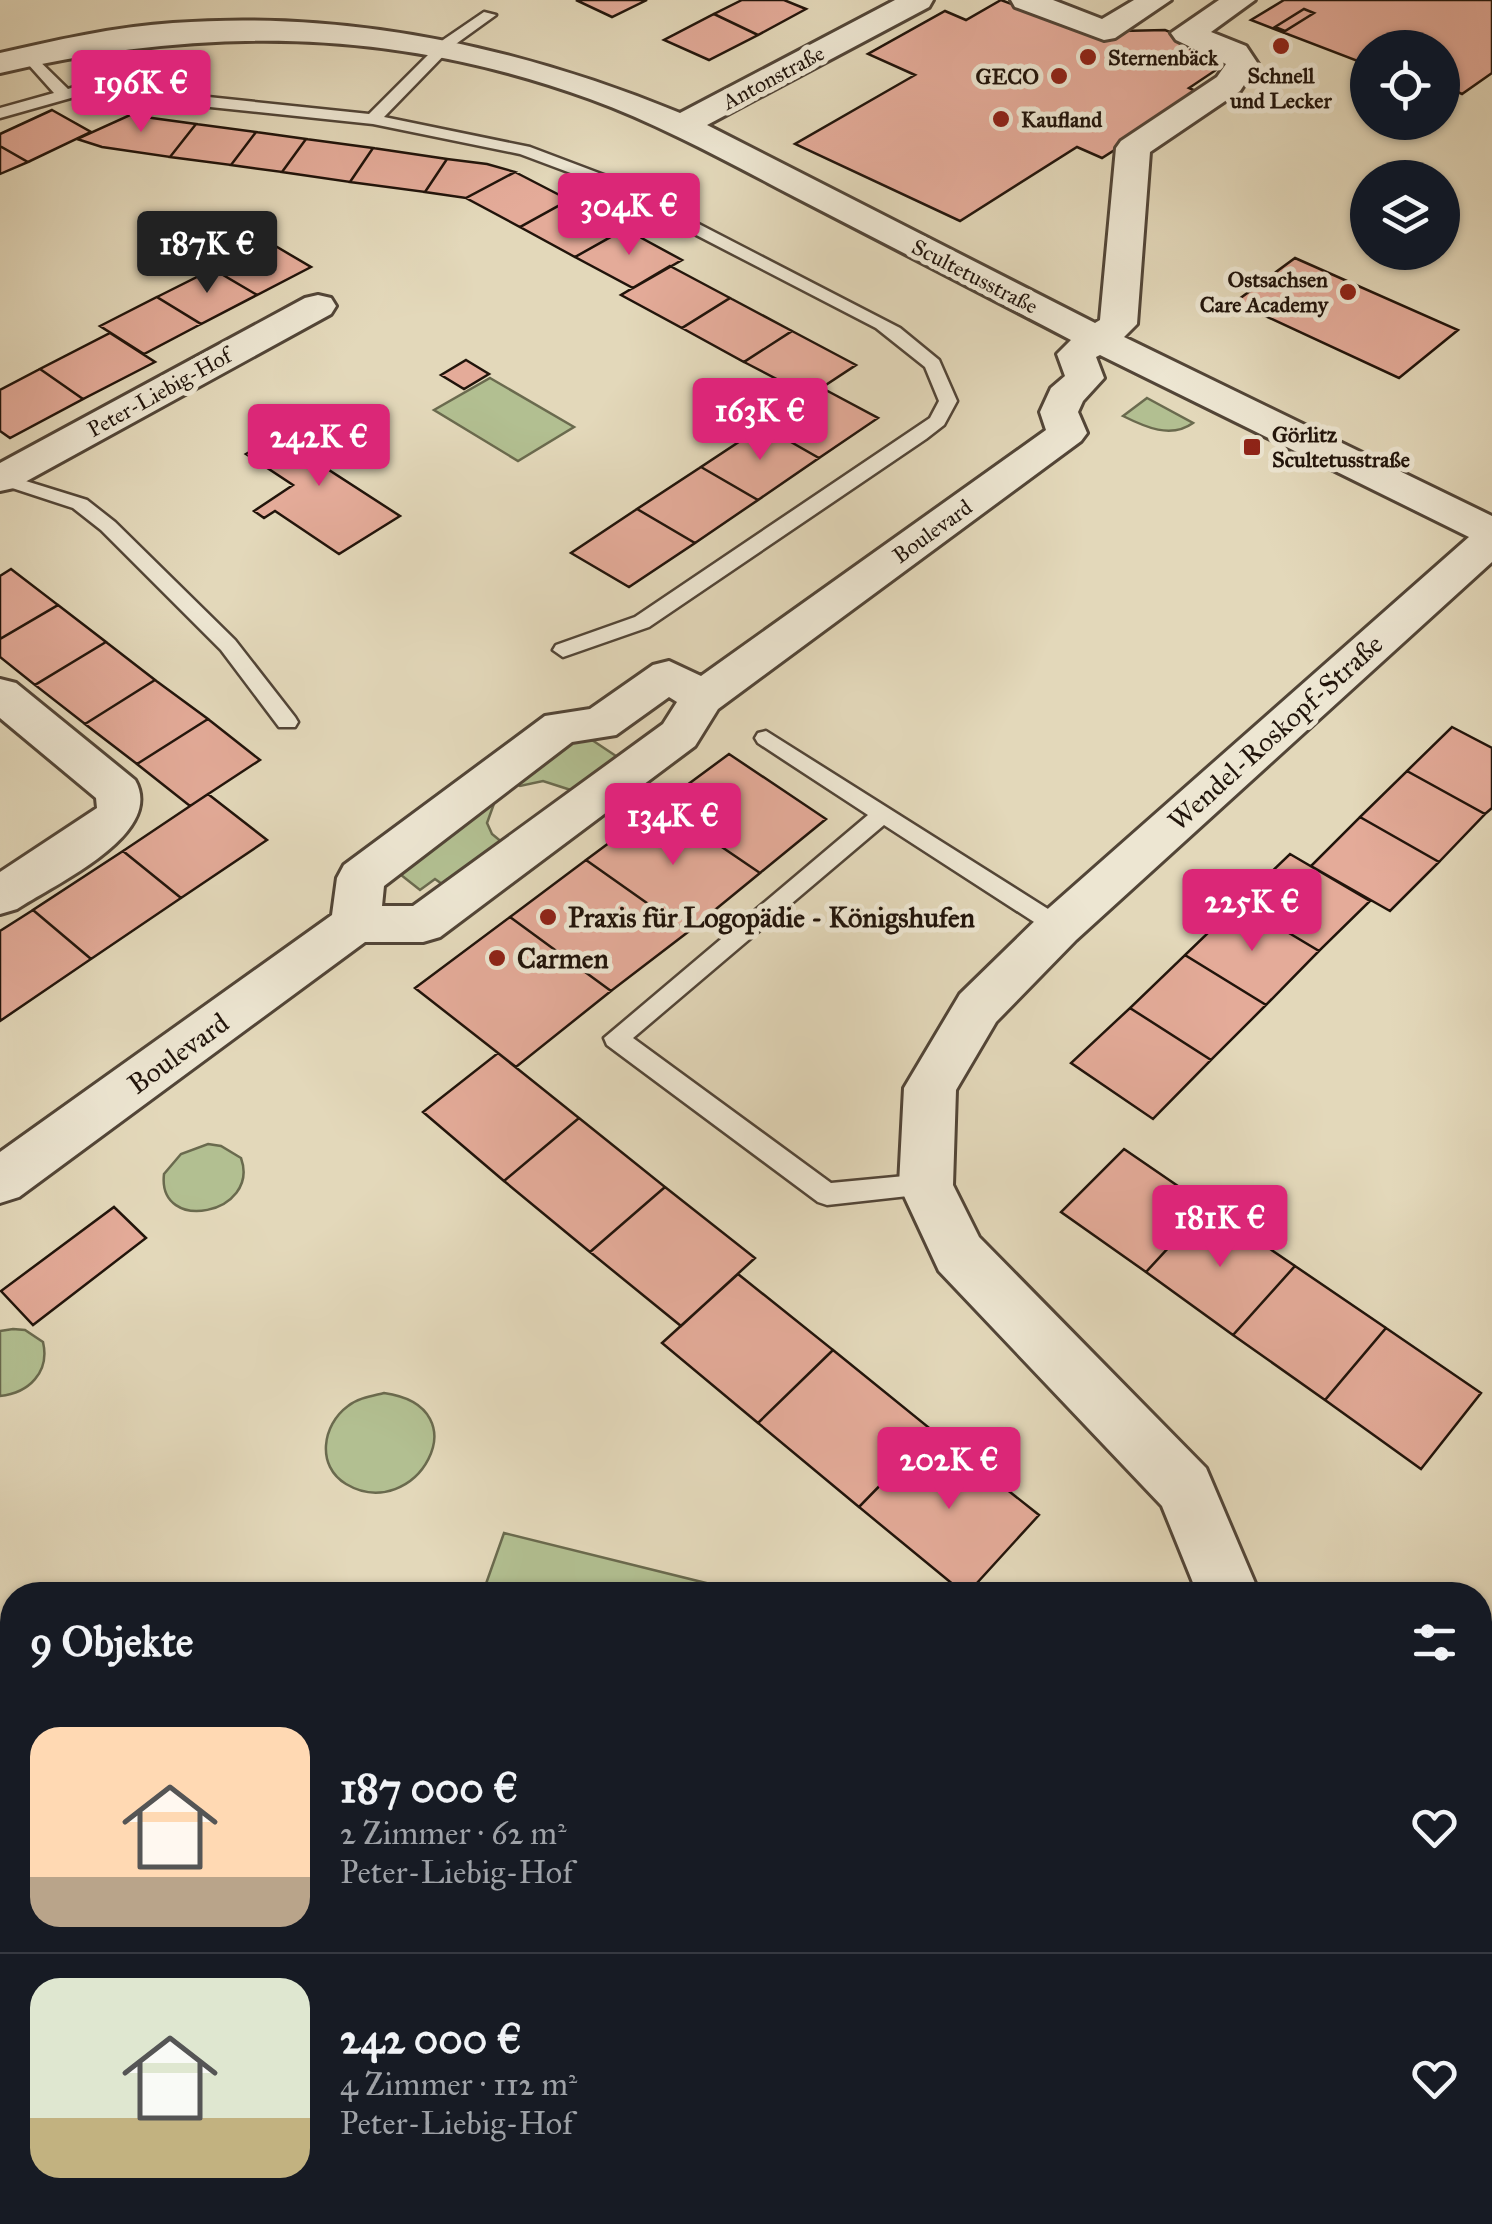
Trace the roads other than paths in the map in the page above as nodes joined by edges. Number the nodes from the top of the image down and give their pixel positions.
1 (918, 0) edge
2 (1026, 0) edge
3 (1156, 0) edge
4 (1240, 0) edge
5 (489, 15) dead end
6 (1116, 24) junction
7 (1187, 33) junction
8 (448, 43) junction
9 (14, 59) edge
10 (64, 94) junction
11 (0, 113) edge
12 (373, 119) junction
13 (682, 125) junction
14 (318, 306) dead end
15 (1097, 339) junction
16 (1, 479) edge
17 (1492, 536) edge
18 (562, 650) dead end
19 (0, 694) edge
20 (702, 698) junction
21 (287, 722) dead end
22 (766, 738) dead end
23 (884, 814) junction
24 (0, 896) edge
25 (356, 924) junction
26 (1059, 927) junction
27 (0, 1181) edge
28 (926, 1185) junction
29 (1224, 1582) edge

1 - 13 street, Antonstraße
2 - 6 street
3 - 6 street
4 - 7 street
5 - 8 lane
6 - 7 street
7 - 15 street
8 - 9 street, Scultetusstraße
8 - 12 lane
8 - 13 street, Scultetusstraße
9 - 10 lane
10 - 11 lane
10 - 12 lane
12 - 18 lane
13 - 15 street, Scultetusstraße
14 - 16 street, Peter-Liebig-Hof
15 - 17 street, Scultetusstraße
15 - 20 street, Boulevard
16 - 21 lane
17 - 26 street, Wendel-Roskopf-Straße
19 - 24 street
20 - 25 street, Boulevard
20 - 25 street
22 - 23 lane
23 - 26 lane
23 - 28 lane
25 - 27 street, Boulevard
26 - 28 street, Wendel-Roskopf-Straße
28 - 29 street, Wendel-Roskopf-Straße

